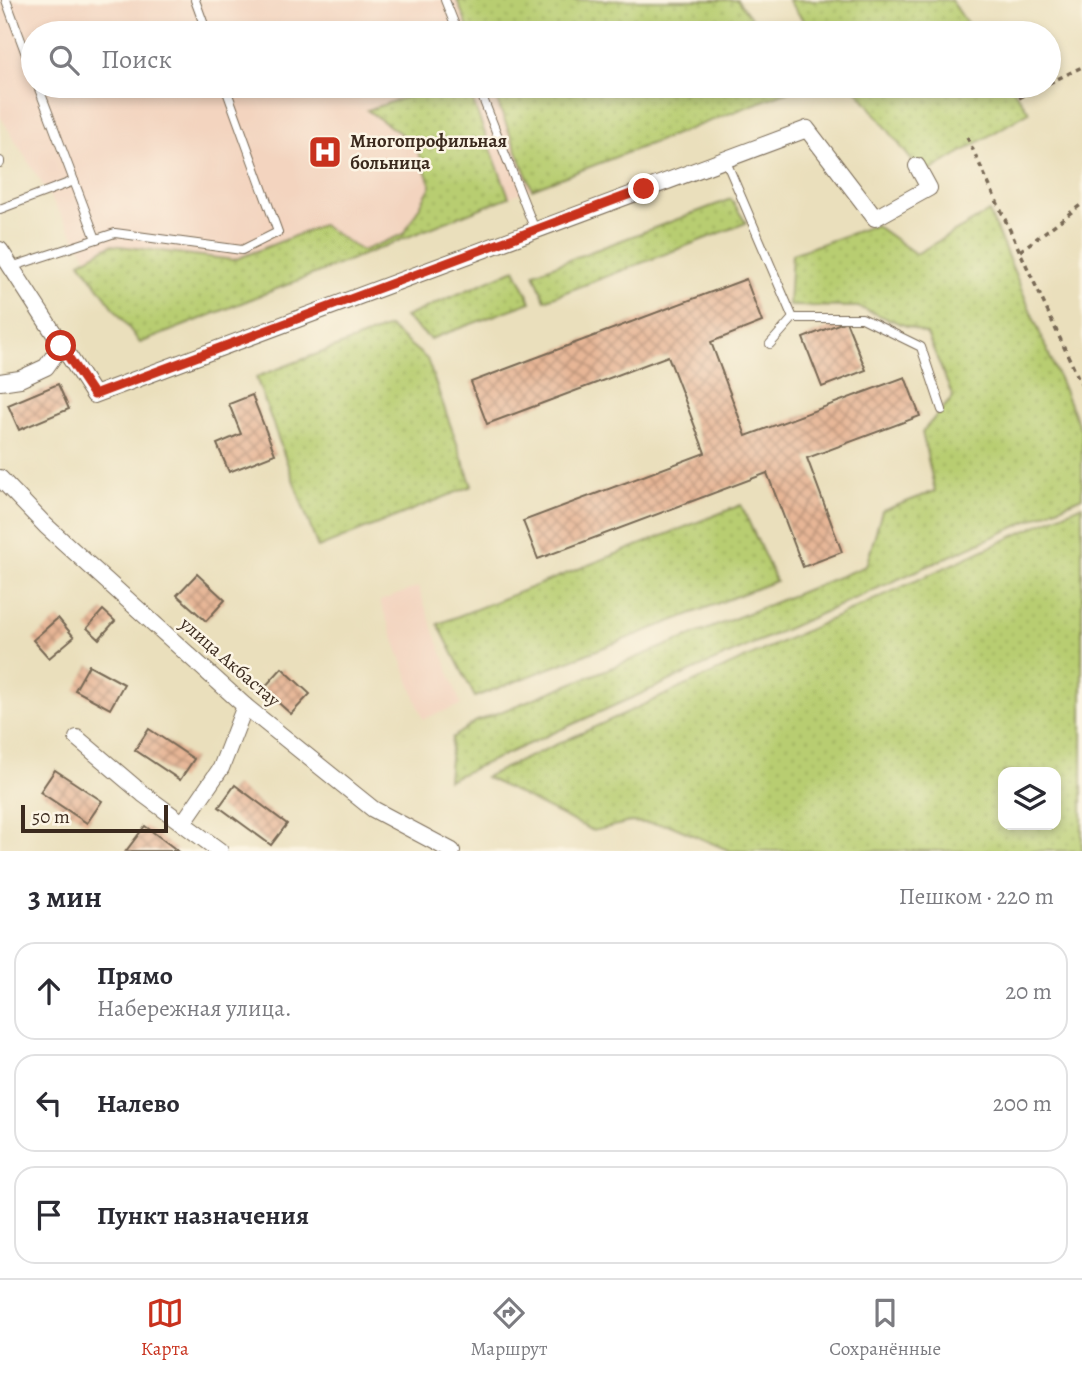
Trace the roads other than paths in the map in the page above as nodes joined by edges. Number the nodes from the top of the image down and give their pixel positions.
1 (6, 0) edge
2 (195, 0) edge
3 (445, 0) edge
4 (202, 21) edge
5 (453, 21) edge
6 (21, 41) edge
7 (43, 98) edge
8 (229, 98) edge
9 (483, 98) edge
10 (725, 159) junction
11 (916, 166) dead end
12 (74, 181) junction
13 (0, 209) edge
14 (535, 230) junction
15 (96, 239) junction
16 (0, 250) edge
17 (11, 267) junction
18 (793, 318) junction
19 (770, 344) dead end
20 (61, 346) junction
21 (0, 382) edge
22 (942, 410) dead end
23 (0, 478) edge
24 (245, 706) junction
25 (77, 738) dead end
26 (183, 823) junction
27 (220, 851) edge
28 (452, 851) edge

1 - 6 lane
2 - 4 lane
3 - 5 lane
7 - 12 lane
8 - 15 lane
9 - 14 lane
10 - 11 street
10 - 14 street
10 - 18 lane
12 - 13 lane
12 - 15 lane
14 - 20 street
15 - 17 lane
16 - 17 street
17 - 20 street
18 - 19 lane
18 - 22 lane
20 - 21 street
23 - 24 street, улица Акбастау
24 - 26 street
24 - 28 street, улица Акбастау
25 - 26 street
26 - 27 street

